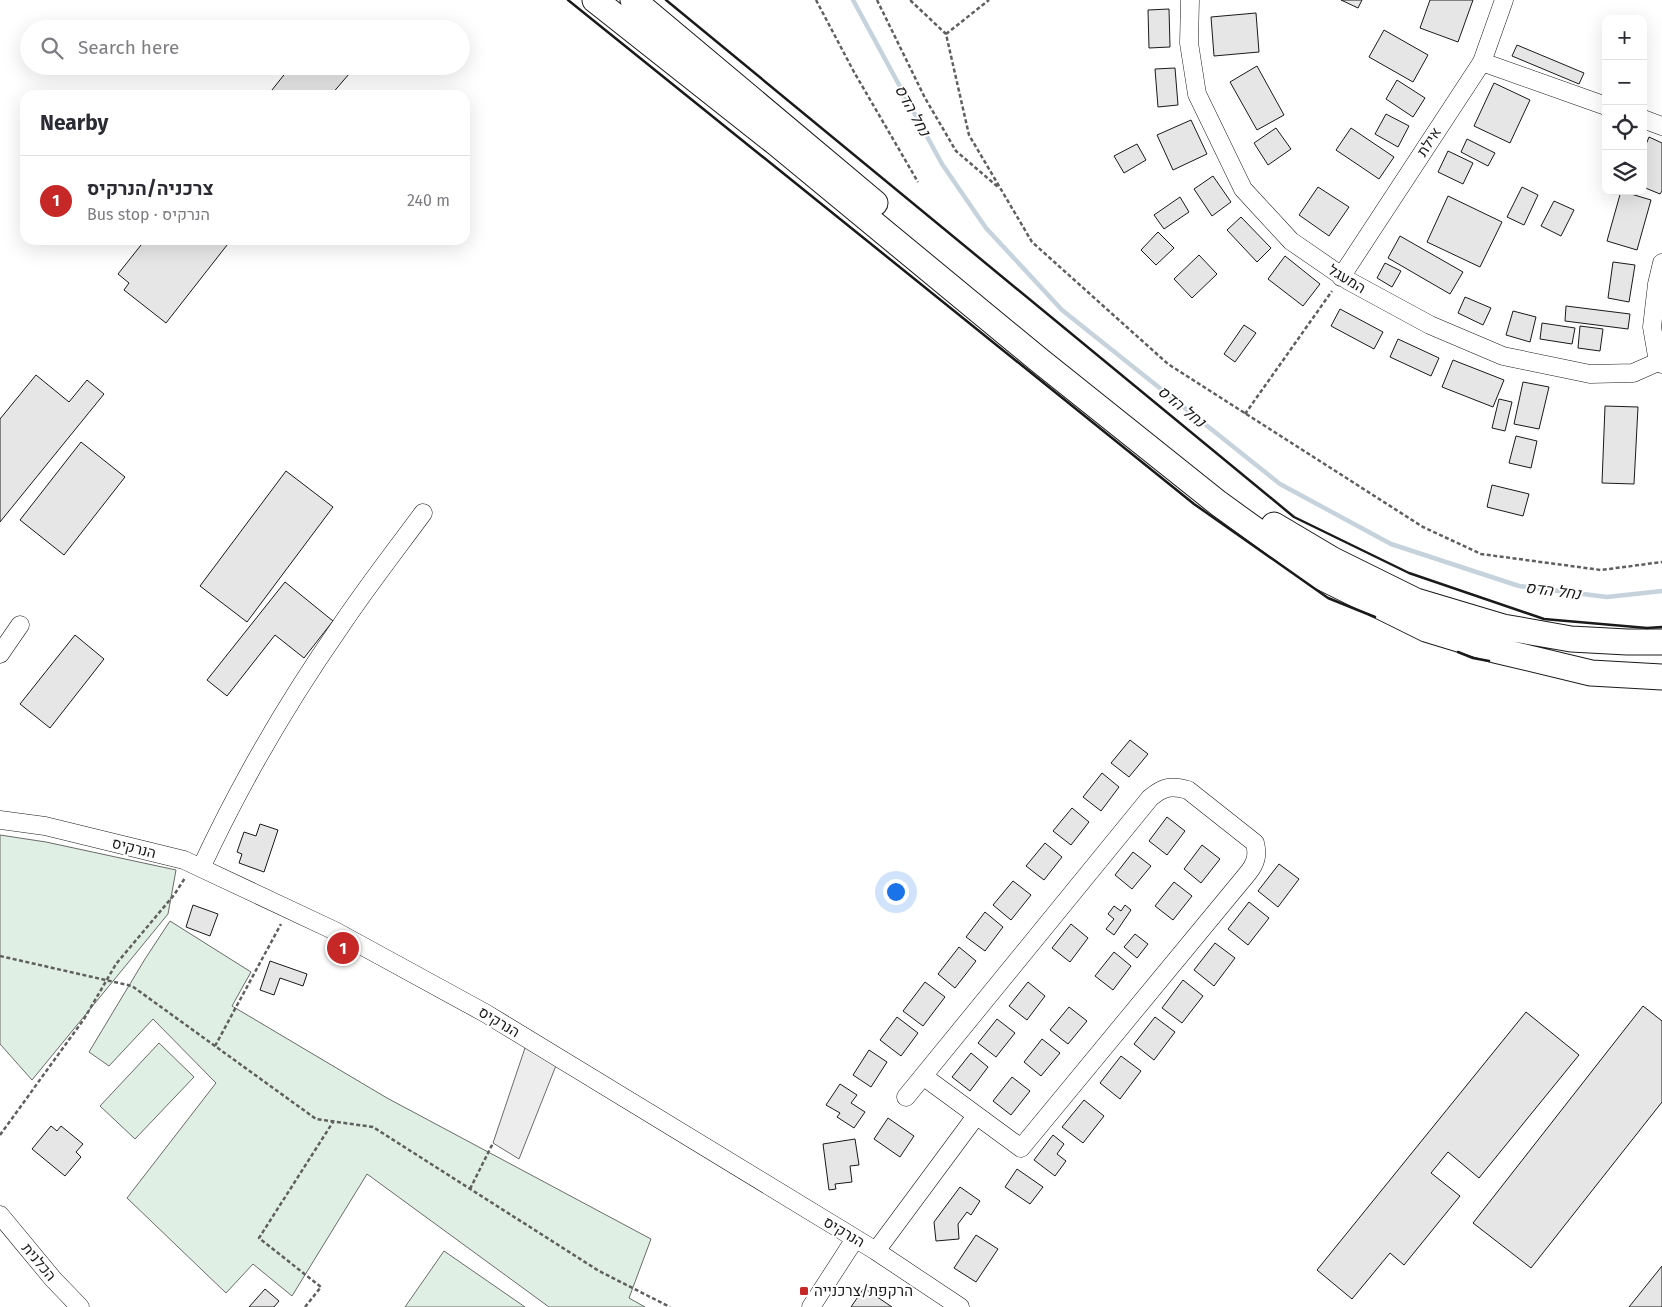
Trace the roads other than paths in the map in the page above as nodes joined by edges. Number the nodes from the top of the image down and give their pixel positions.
1 (595, 0) edge
2 (634, 0) edge
3 (1190, 0) edge
4 (1504, 0) edge
5 (1482, 62) junction
6 (1603, 105) edge
7 (1647, 120) edge
8 (1662, 126) edge
9 (1662, 263) edge
10 (1341, 277) junction
11 (1660, 363) edge
12 (423, 513) dead end
13 (20, 625) dead end
14 (1662, 642) edge
15 (0, 654) edge
16 (1662, 677) edge
17 (0, 820) edge
18 (197, 866) junction
19 (923, 1076) junction
20 (906, 1097) dead end
21 (976, 1116) junction
22 (0, 1215) edge
23 (855, 1239) junction
24 (876, 1251) junction
25 (80, 1307) edge
26 (811, 1307) edge
27 (960, 1307) edge

1 - 16 highway
2 - 14 highway
3 - 10 street, המעגל
4 - 5 street, אילת
5 - 6 street
5 - 10 street, אילת
7 - 8 street
9 - 11 street
10 - 11 street, המעגל
12 - 18 street
13 - 15 street
17 - 18 street, הנרקיס
18 - 23 street, הנרקיס
19 - 20 street
19 - 21 street
19 - 21 street
21 - 24 street
22 - 25 street, הכלנית
23 - 24 street, הנרקיס
23 - 26 street
24 - 27 street, הנרקיס

